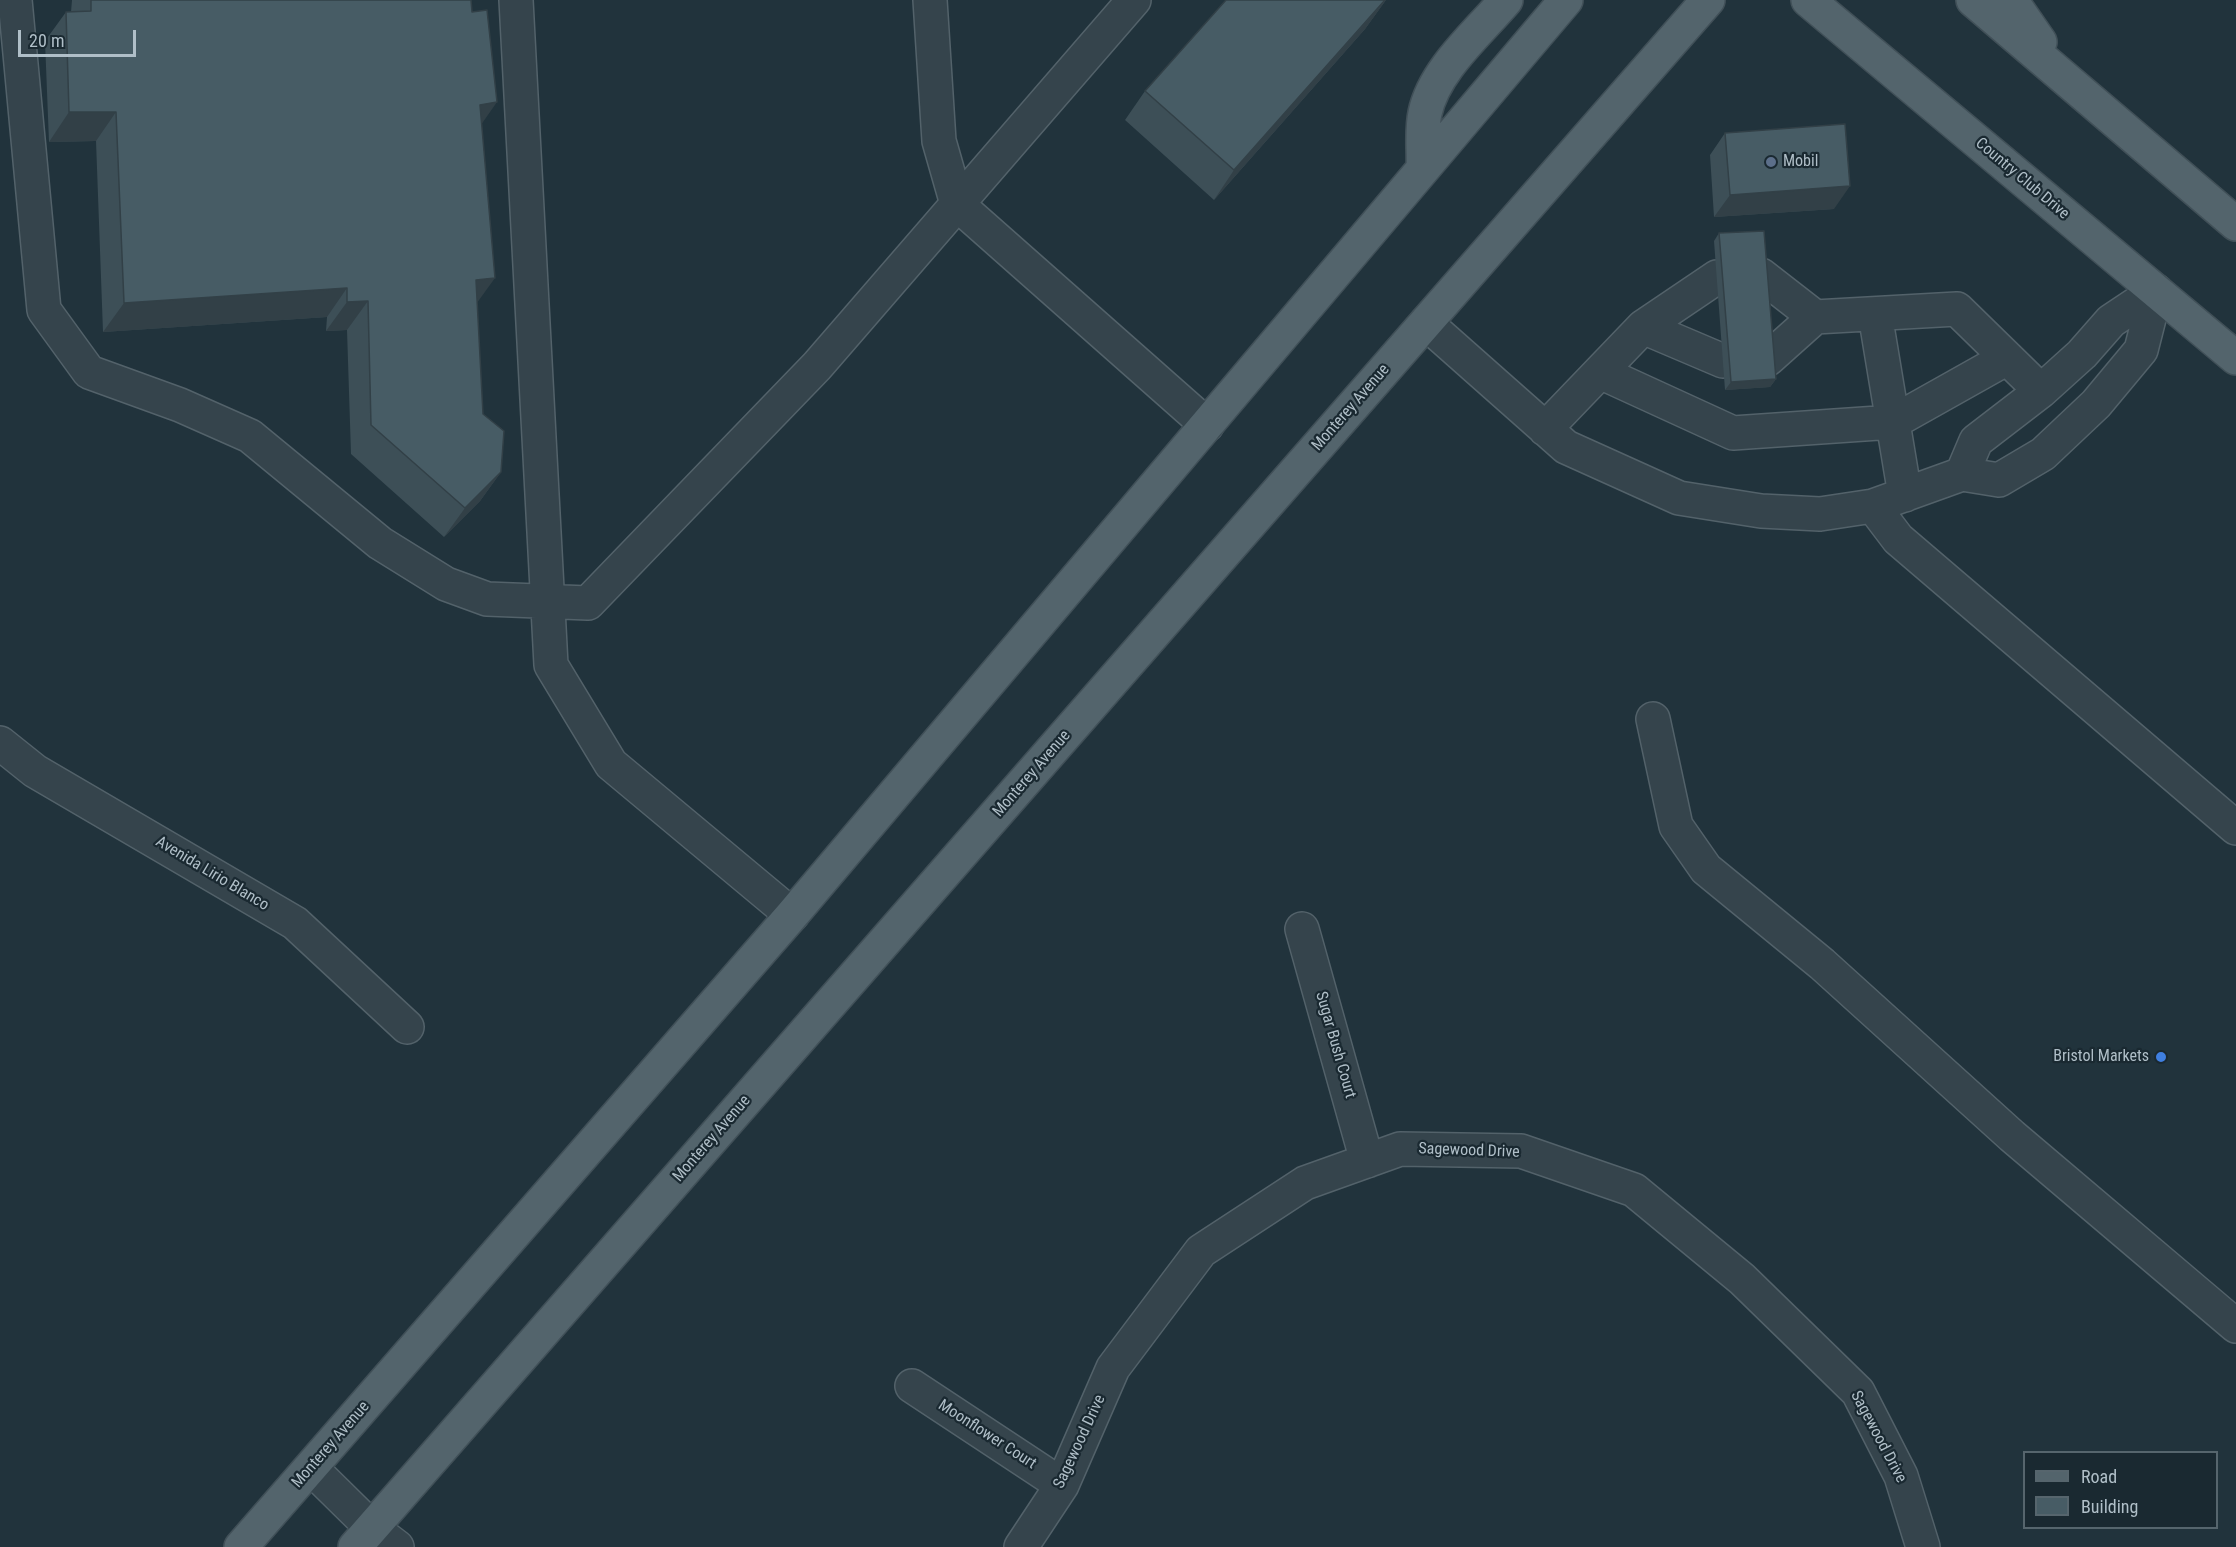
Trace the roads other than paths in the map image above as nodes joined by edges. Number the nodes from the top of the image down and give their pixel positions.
1 (15, 0) edge
2 (516, 0) edge
3 (930, 0) edge
4 (1134, 0) edge
5 (1506, 0) edge
6 (1566, 0) edge
7 (1708, 0) edge
8 (1808, 0) edge
9 (1973, 0) edge
10 (2011, 0) edge
11 (2067, 80) junction
12 (1424, 169) junction
13 (957, 204) junction
14 (2236, 224) edge
15 (1761, 275) edge
16 (1717, 277) dead end
17 (2156, 291) junction
18 (1875, 314) junction
19 (1815, 317) junction
20 (1425, 323) junction
21 (1643, 327) junction
22 (2007, 358) junction
23 (2236, 358) edge
24 (1768, 359) edge
25 (1723, 361) dead end
26 (1600, 372) junction
27 (2041, 391) junction
28 (1893, 422) junction
29 (1207, 425) junction
30 (1545, 429) junction
31 (1962, 474) junction
32 (1905, 495) junction
33 (1873, 506) junction
34 (548, 600) junction
35 (1653, 719) dead end
36 (0, 743) edge
37 (2236, 828) edge
38 (792, 915) junction
39 (1302, 929) dead end
40 (407, 1028) dead end
41 (1367, 1161) junction
42 (2236, 1326) edge
43 (912, 1386) dead end
44 (311, 1468) junction
45 (1062, 1485) junction
46 (375, 1540) edge
47 (241, 1547) edge
48 (1021, 1547) edge
49 (1923, 1547) edge

1 - 34 street
2 - 34 street
3 - 13 street
4 - 13 street
5 - 12 main road
6 - 12 main road, Monterey Avenue
7 - 20 main road, Monterey Avenue
8 - 17 main road, Country Club Drive
9 - 11 main road
10 - 11 main road
11 - 14 main road
12 - 29 main road, Monterey Avenue
13 - 29 street
13 - 34 street
15 - 19 street
16 - 21 street
17 - 23 main road, Country Club Drive
17 - 27 street
17 - 31 street
18 - 19 street
18 - 22 street
18 - 28 street
19 - 24 street
20 - 30 street
20 - 46 main road, Monterey Avenue
21 - 25 street
21 - 26 street
22 - 27 street
22 - 28 street
26 - 28 street
26 - 30 street
27 - 31 street
28 - 32 street
29 - 38 main road, Monterey Avenue
30 - 33 street
31 - 32 street
32 - 33 street
33 - 37 street
34 - 38 street
35 - 42 street
36 - 40 street, Avenida Lirio Blanco
38 - 44 main road, Monterey Avenue
39 - 41 street, Sugar Bush Court
41 - 45 street, Sagewood Drive
41 - 49 street, Sagewood Drive
43 - 45 street, Moonflower Court
44 - 46 street
44 - 47 main road, Monterey Avenue
45 - 48 street, Sagewood Drive

